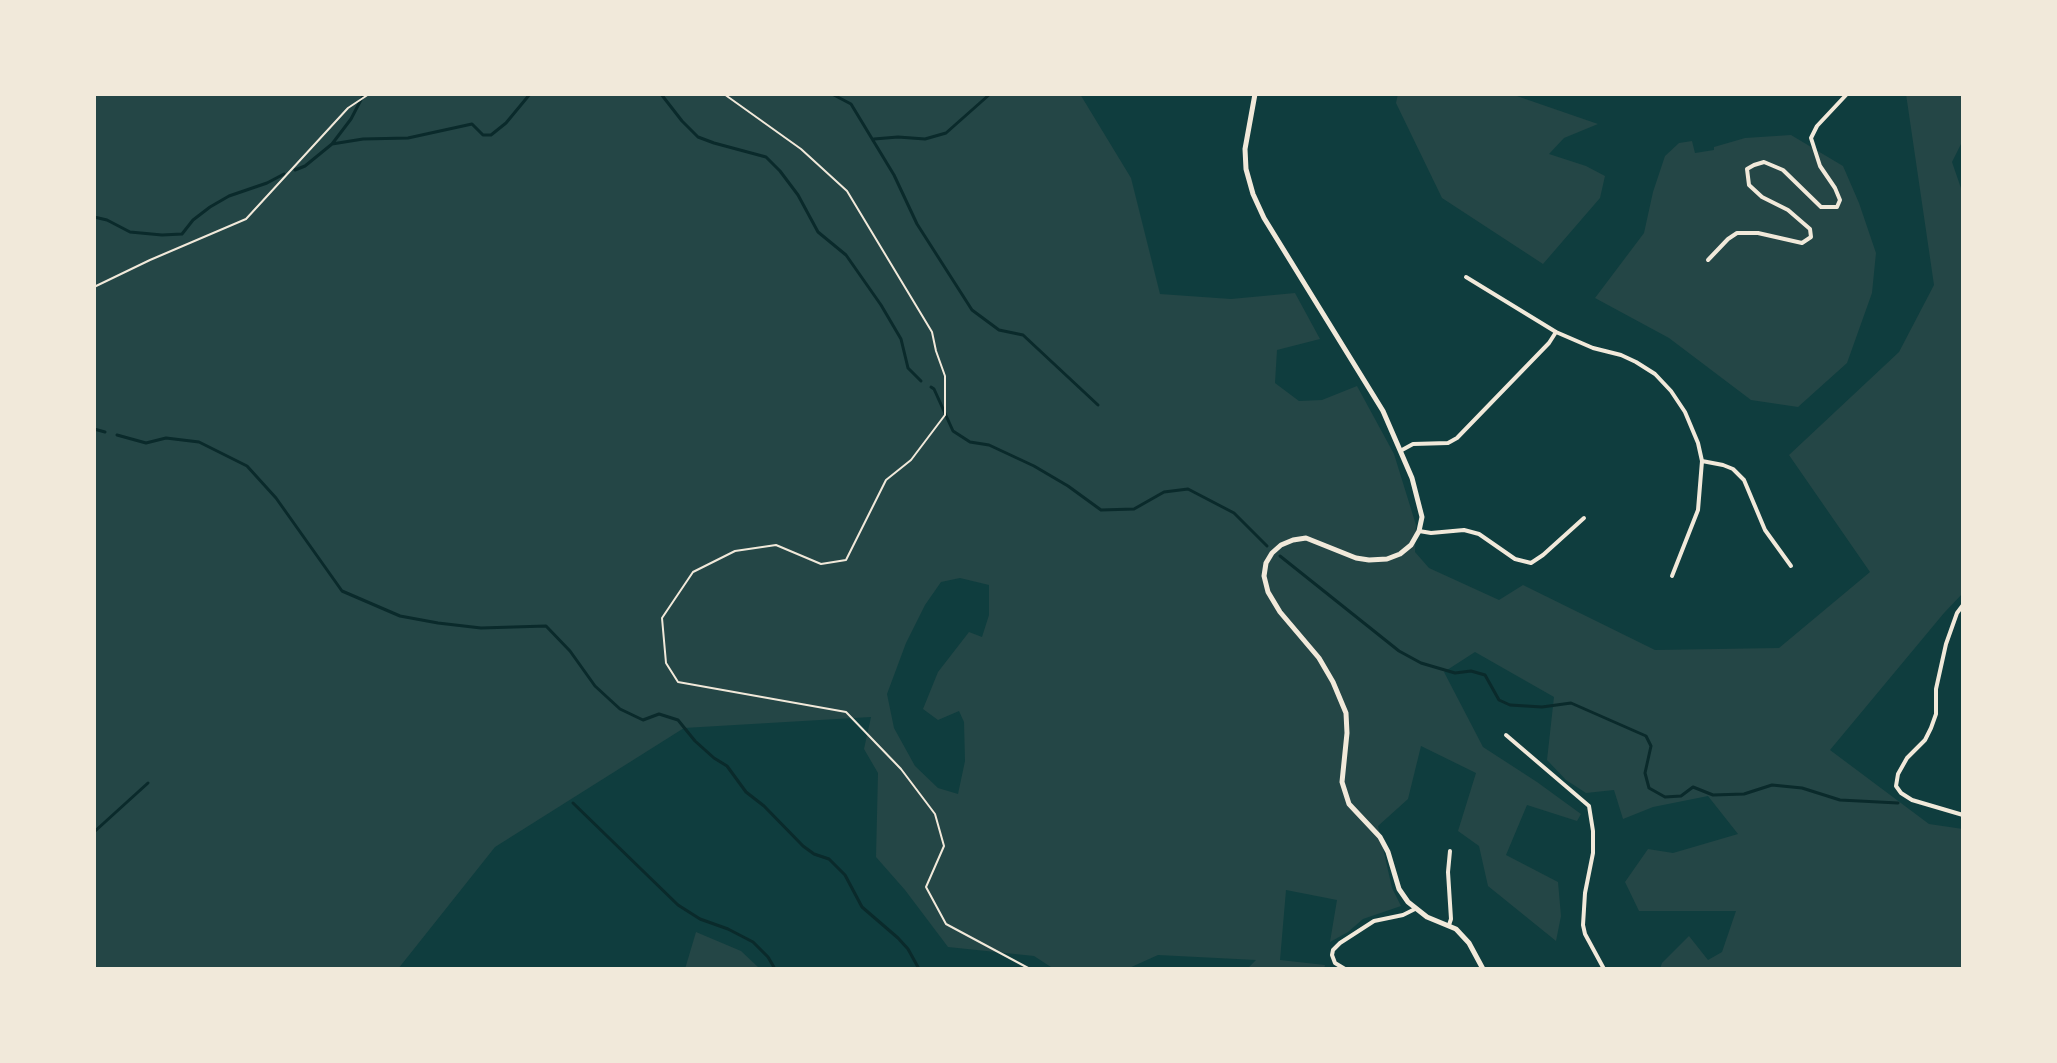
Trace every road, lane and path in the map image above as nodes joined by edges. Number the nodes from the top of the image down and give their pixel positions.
1 (369, 94) edge
2 (724, 94) edge
3 (1255, 94) edge
4 (1847, 94) edge
5 (1708, 260) dead end
6 (1466, 277) dead end
7 (94, 287) edge
8 (1556, 332) junction
9 (1402, 450) junction
10 (1702, 461) junction
11 (1584, 518) dead end
12 (1419, 531) junction
13 (1791, 566) dead end
14 (1672, 576) dead end
15 (1963, 605) edge
16 (1506, 735) dead end
17 (1963, 815) edge
18 (1450, 851) dead end
19 (1415, 909) junction
20 (1449, 925) junction
21 (1030, 969) edge
22 (1345, 969) edge
23 (1483, 969) edge
24 (1604, 969) edge

1 - 7 path
2 - 21 path
3 - 9 street
4 - 5 street
6 - 8 street
8 - 9 street
8 - 10 street
9 - 12 street
10 - 13 street
10 - 14 street
11 - 12 street
12 - 19 street
15 - 17 street
16 - 24 street
18 - 20 street
19 - 20 street
19 - 22 street
20 - 23 street

